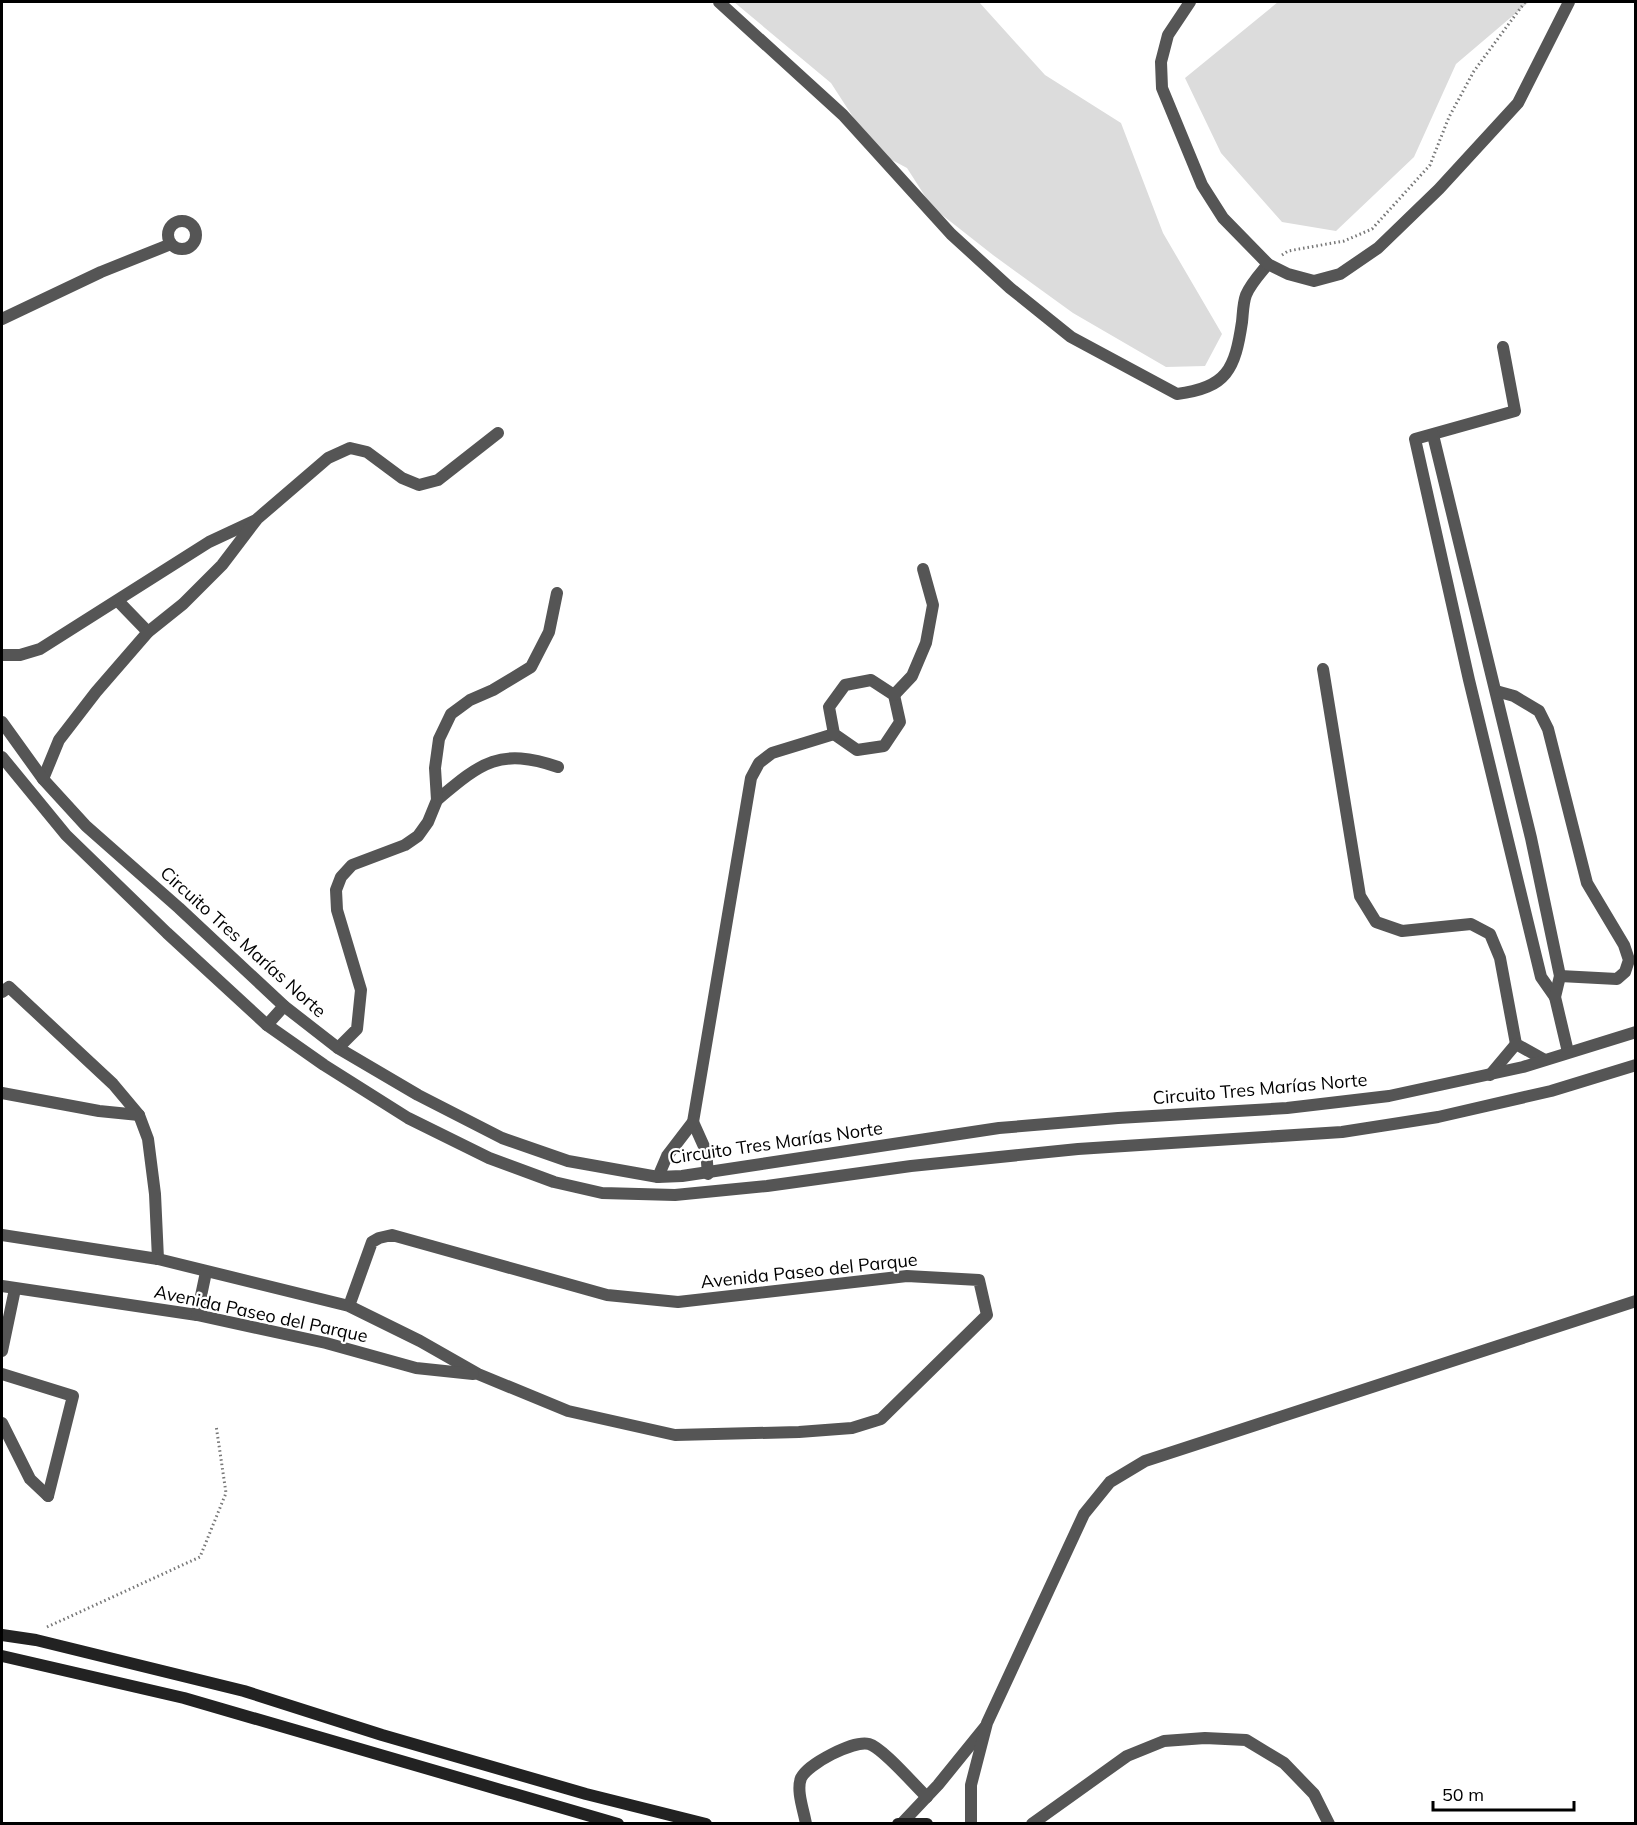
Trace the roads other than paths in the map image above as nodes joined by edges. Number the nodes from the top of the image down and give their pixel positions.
1 (719, 2) edge
2 (1190, 2) edge
3 (1569, 2) edge
4 (171, 244) dead end
5 (1268, 264) junction
6 (2, 319) edge
7 (1503, 347) dead end
8 (498, 432) dead end
9 (1433, 435) junction
10 (257, 519) junction
11 (923, 569) dead end
12 (556, 593) dead end
13 (118, 601) junction
14 (148, 632) junction
15 (2, 655) edge
16 (1323, 669) dead end
17 (1491, 674) junction
18 (1469, 680) junction
19 (1496, 691) junction
20 (894, 695) junction
21 (2, 722) edge
22 (834, 734) junction
23 (2, 757) edge
24 (558, 767) dead end
25 (43, 779) junction
26 (437, 800) junction
27 (1560, 976) junction
28 (2, 992) edge
29 (1555, 998) junction
30 (284, 1006) junction
31 (267, 1025) junction
32 (1635, 1032) edge
33 (1516, 1044) junction
34 (338, 1048) junction
35 (1568, 1052) junction
36 (1543, 1059) junction
37 (1635, 1065) edge
38 (1490, 1075) junction
39 (2, 1093) edge
40 (139, 1115) junction
41 (693, 1122) junction
42 (708, 1174) junction
43 (658, 1177) junction
44 (2, 1235) edge
45 (158, 1259) junction
46 (206, 1272) junction
47 (2, 1286) edge
48 (15, 1289) junction
49 (1635, 1301) edge
50 (349, 1306) junction
51 (197, 1315) junction
52 (2, 1351) edge
53 (2, 1374) edge
54 (478, 1374) junction
55 (2, 1423) edge
56 (2, 1635) edge
57 (2, 1656) edge
58 (987, 1723) junction
59 (927, 1797) junction
60 (901, 1823) edge
61 (618, 1824) edge
62 (705, 1824) edge
63 (806, 1824) edge
64 (927, 1824) edge
65 (971, 1824) edge
66 (1032, 1824) edge
67 (1329, 1824) edge

1 - 5 street
2 - 5 street
3 - 5 street
4 - 6 street
7 - 9 street
8 - 10 street
9 - 17 street
9 - 18 street
10 - 13 street
10 - 14 street
11 - 20 street
12 - 26 street
13 - 14 street
13 - 15 street
14 - 25 street
16 - 33 street
17 - 18 street
17 - 19 street
18 - 29 street
19 - 27 street
19 - 27 street
20 - 22 street
20 - 22 street
21 - 25 street, Circuito Tres Marías Norte
22 - 41 street
23 - 31 street, Circuito Tres Marías Norte
24 - 26 street
25 - 30 street, Circuito Tres Marías Norte
26 - 34 street
27 - 29 street
28 - 40 street
29 - 35 street
30 - 31 street
30 - 34 street, Circuito Tres Marías Norte
31 - 37 street, Circuito Tres Marías Norte
32 - 35 street, Circuito Tres Marías Norte
33 - 36 street
33 - 38 street
34 - 43 street, Circuito Tres Marías Norte
35 - 36 street, Circuito Tres Marías Norte
36 - 38 street, Circuito Tres Marías Norte
38 - 42 street, Circuito Tres Marías Norte
39 - 40 street
40 - 45 street
41 - 42 street
41 - 43 street
42 - 43 street, Circuito Tres Marías Norte
44 - 45 street, Avenida Paseo del Parque
45 - 46 street, Avenida Paseo del Parque
46 - 50 street, Avenida Paseo del Parque
46 - 51 street
47 - 48 street, Avenida Paseo del Parque
48 - 51 street, Avenida Paseo del Parque
48 - 52 street
49 - 58 street
50 - 54 street, Avenida Paseo del Parque
50 - 54 street, Avenida Paseo del Parque
51 - 54 street, Avenida Paseo del Parque
53 - 55 street
56 - 62 main road
57 - 61 main road
58 - 59 street
58 - 65 street
59 - 60 street
59 - 63 street
60 - 64 main road
66 - 67 street

